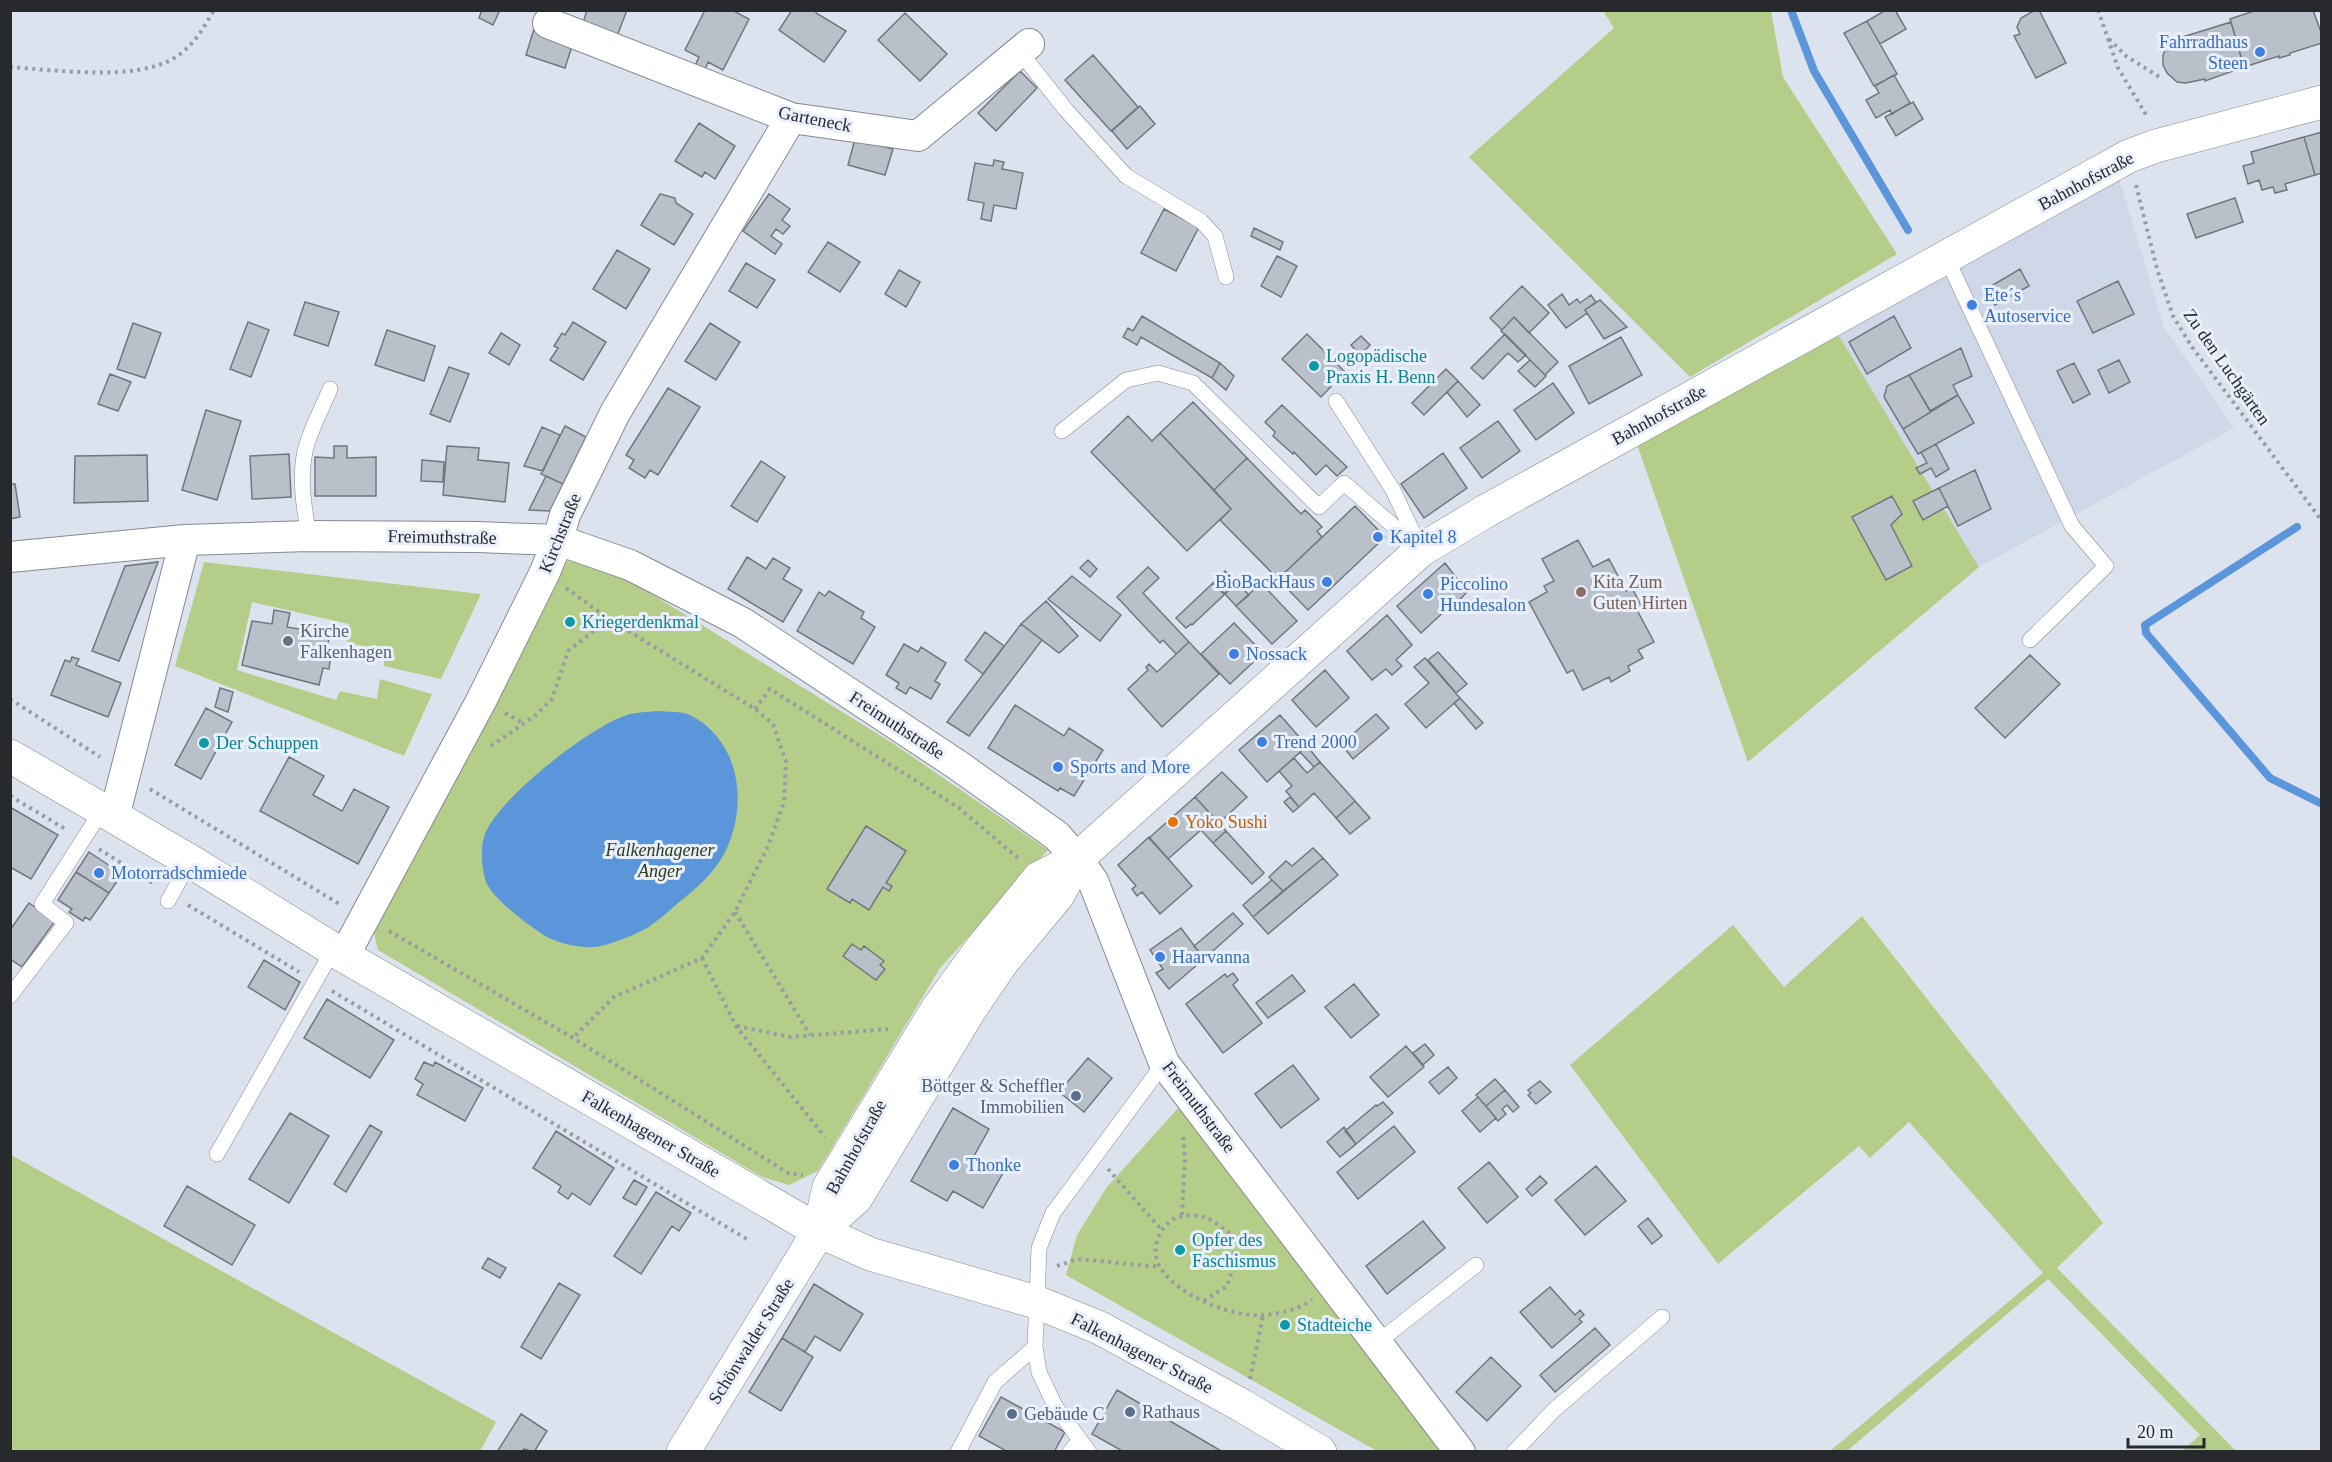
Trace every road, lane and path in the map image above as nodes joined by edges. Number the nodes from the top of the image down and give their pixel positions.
1 (214, 10) edge
2 (2098, 10) edge
3 (548, 23) dead end
4 (2106, 37) junction
5 (1024, 48) joint
6 (10, 67) edge
7 (2161, 78) dead end
8 (2322, 102) edge
9 (791, 118) junction
10 (2150, 123) dead end
11 (2134, 178) dead end
12 (1946, 257) junction
13 (1226, 277) dead end
14 (330, 389) dead end
15 (1335, 401) dead end
16 (1062, 430) dead end
17 (2322, 521) edge
18 (309, 536) junction
19 (185, 540) junction
20 (558, 540) junction
21 (1421, 550) junction
22 (10, 557) edge
23 (545, 572) junction
24 (609, 619) junction
25 (2030, 640) dead end
26 (10, 699) edge
27 (755, 709) junction
28 (485, 752) dead end
29 (10, 756) edge
30 (124, 773) junction
31 (10, 796) edge
32 (108, 813) junction
33 (83, 839) junction
34 (1077, 859) junction
35 (190, 861) junction
36 (1028, 866) dead end
37 (170, 898) junction
38 (735, 912) junction
39 (381, 923) junction
40 (338, 953) junction
41 (702, 958) junction
42 (315, 981) junction
43 (10, 996) edge
44 (735, 1026) junction
45 (888, 1029) dead end
46 (810, 1035) junction
47 (573, 1038) junction
48 (1164, 1063) junction
49 (1183, 1134) dead end
50 (825, 1137) dead end
51 (217, 1154) dead end
52 (1096, 1155) junction
53 (804, 1175) dead end
54 (1182, 1215) junction
55 (1161, 1229) junction
56 (819, 1231) junction
57 (750, 1241) dead end
58 (1476, 1265) dead end
59 (1160, 1267) junction
60 (1335, 1285) junction
61 (1037, 1288) junction
62 (1204, 1300) junction
63 (1263, 1315) junction
64 (1662, 1317) dead end
65 (1378, 1342) junction
66 (1035, 1347) junction
67 (1249, 1386) dead end
68 (1080, 1448) edge
69 (683, 1452) edge
70 (958, 1452) edge
71 (1320, 1452) edge
72 (1460, 1452) edge
73 (1514, 1452) edge

1 - 6 path
2 - 4 path
3 - 9 street, Garteneck
4 - 7 path
4 - 10 path
5 - 9 street, Garteneck
5 - 13 lane
8 - 12 street, Bahnhofstraße
9 - 20 street, Kirchstraße
11 - 17 path, Zu den Luchgärten
12 - 21 street, Bahnhofstraße
12 - 25 lane
14 - 18 lane
15 - 21 lane
16 - 21 lane
18 - 19 street, Freimuthstraße
18 - 20 street, Freimuthstraße
19 - 22 street, Freimuthstraße
19 - 30 street
20 - 23 street, Kirchstraße
20 - 34 street, Freimuthstraße
21 - 34 street, Bahnhofstraße
23 - 24 path
23 - 39 street, Kirchstraße
24 - 27 path
24 - 28 path
26 - 30 path
27 - 36 path
27 - 38 path
29 - 32 street, Falkenhagener Straße
30 - 32 street
30 - 39 path
31 - 33 path
32 - 33 lane
32 - 35 street, Falkenhagener Straße
33 - 37 path
33 - 43 lane
34 - 48 street, Freimuthstraße
34 - 56 street, Bahnhofstraße
35 - 37 lane
35 - 40 street, Falkenhagener Straße
37 - 42 path
38 - 41 path
38 - 46 path
39 - 40 street, Kirchstraße
39 - 47 path
40 - 42 lane
40 - 56 street, Falkenhagener Straße
41 - 44 path
41 - 47 path
42 - 51 lane
42 - 57 path
44 - 46 path
44 - 50 path
45 - 46 path
47 - 53 path
48 - 52 lane
48 - 60 street, Freimuthstraße
49 - 54 path
52 - 55 path
52 - 61 lane
54 - 55 path
54 - 62 path
55 - 59 path
56 - 61 street, Falkenhagener Straße
56 - 69 street, Schönwalder Straße
58 - 65 lane
59 - 61 path
59 - 62 path
60 - 63 path
60 - 65 street, Freimuthstraße
61 - 66 lane
61 - 71 street, Falkenhagener Straße
62 - 63 path
63 - 67 path
64 - 73 lane
65 - 72 street, Freimuthstraße
66 - 68 lane
66 - 70 lane

